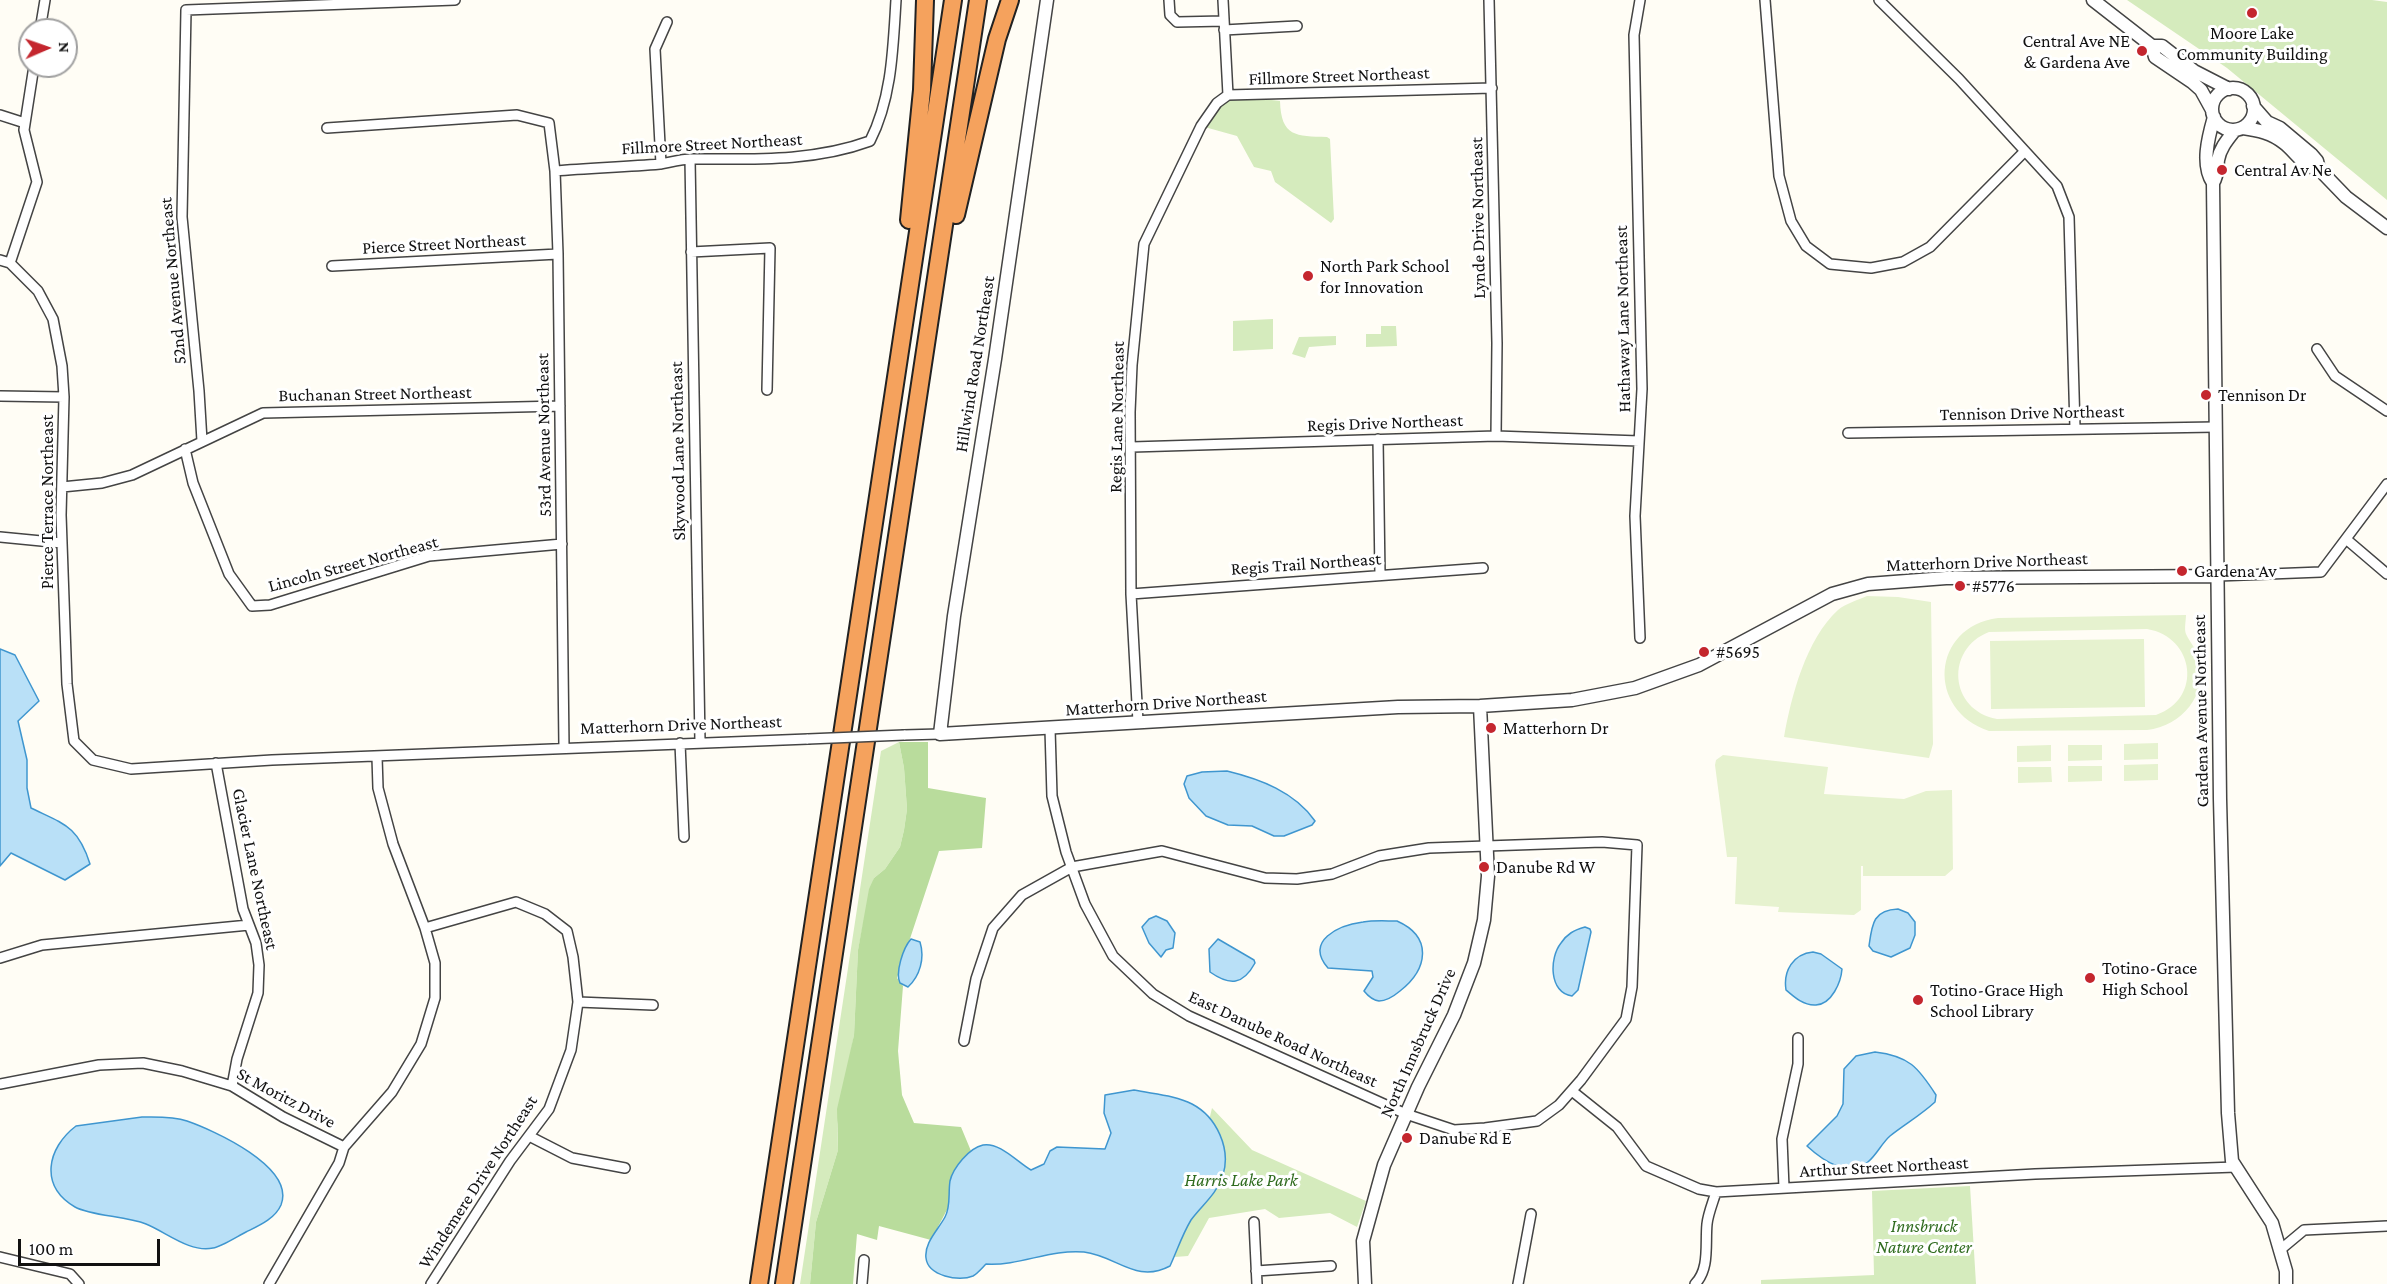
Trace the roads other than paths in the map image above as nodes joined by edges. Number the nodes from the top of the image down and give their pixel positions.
1 (45, 0) edge
2 (454, 0) edge
3 (896, 0) edge
4 (925, 0) edge
5 (953, 0) edge
6 (978, 0) edge
7 (1010, 0) edge
8 (1047, 0) edge
9 (1169, 0) edge
10 (1223, 0) edge
11 (1489, 0) edge
12 (1640, 0) edge
13 (1765, 0) edge
14 (1879, 0) edge
15 (2093, 0) edge
16 (225, 4) edge
17 (42, 18) edge
18 (667, 22) dead end
19 (1224, 25) junction
20 (1297, 26) dead end
21 (2152, 46) junction
22 (32, 78) edge
23 (1492, 88) junction
24 (2229, 89) junction
25 (1228, 95) junction
26 (2253, 106) junction
27 (2213, 113) junction
28 (0, 115) edge
29 (25, 123) junction
30 (1202, 126) joint
31 (327, 128) dead end
32 (2239, 129) junction
33 (2025, 151) junction
34 (690, 159) junction
35 (660, 164) junction
36 (2319, 169) junction
37 (555, 171) junction
38 (2214, 183) junction
39 (2387, 228) edge
40 (691, 252) junction
41 (558, 254) junction
42 (940, 258) junction
43 (5, 261) edge
44 (332, 266) dead end
45 (2317, 349) dead end
46 (767, 390) dead end
47 (0, 396) edge
48 (64, 397) junction
49 (560, 406) junction
50 (2387, 411) edge
51 (2216, 427) junction
52 (2075, 428) junction
53 (1848, 433) dead end
54 (1496, 436) junction
55 (1377, 439) junction
56 (202, 441) junction
57 (1639, 441) junction
58 (1132, 447) junction
59 (185, 449) junction
60 (2387, 484) edge
61 (62, 487) junction
62 (0, 537) edge
63 (872, 537) junction
64 (2346, 539) junction
65 (62, 543) junction
66 (562, 544) junction
67 (1483, 568) dead end
68 (2387, 574) edge
69 (1380, 575) junction
70 (2218, 576) junction
71 (1131, 594) junction
72 (1640, 638) dead end
73 (1480, 706) junction
74 (1138, 722) junction
75 (1050, 729) junction
76 (940, 734) junction
77 (700, 742) junction
78 (680, 743) junction
79 (564, 747) junction
80 (377, 757) junction
81 (93, 760) joint
82 (216, 763) junction
83 (684, 837) dead end
84 (1486, 846) junction
85 (1072, 867) junction
86 (249, 925) junction
87 (425, 928) junction
88 (0, 958) edge
89 (578, 1002) junction
90 (653, 1005) dead end
91 (1798, 1038) dead end
92 (964, 1041) dead end
93 (0, 1084) edge
94 (232, 1086) junction
95 (1572, 1091) junction
96 (1406, 1113) junction
97 (529, 1136) junction
98 (344, 1147) junction
99 (2236, 1167) junction
100 (625, 1168) dead end
101 (1784, 1188) junction
102 (1716, 1192) junction
103 (1531, 1214) dead end
104 (1254, 1222) dead end
105 (2387, 1226) edge
106 (2280, 1250) junction
107 (0, 1257) edge
108 (864, 1260) dead end
109 (1331, 1266) dead end
110 (1256, 1271) junction
111 (79, 1284) edge
112 (269, 1284) edge
113 (431, 1284) edge
114 (759, 1284) edge
115 (784, 1284) edge
116 (862, 1284) edge
117 (1257, 1284) edge
118 (1365, 1284) edge
119 (1518, 1284) edge
120 (1695, 1284) edge
121 (2286, 1284) edge

1 - 17 street
2 - 16 street
3 - 34 street, Fillmore Street Northeast
4 - 63 highway
5 - 63 highway
6 - 42 highway
7 - 42 highway
8 - 76 street, Hillwind Road Northeast
9 - 19 street
10 - 19 street
11 - 23 street, Lynde Drive Northeast
12 - 57 street, Hathaway Lane Northeast
13 - 33 street
14 - 33 street
15 - 21 street
16 - 56 street, 52nd Avenue Northeast
18 - 35 street
19 - 20 street
19 - 25 street
21 - 24 street
21 - 27 street
22 - 29 street
23 - 25 street, Fillmore Street Northeast
23 - 54 street, Lynde Drive Northeast
24 - 26 street
24 - 27 street
25 - 30 street, Fillmore Street Northeast
26 - 32 street
26 - 36 street
27 - 32 street
27 - 38 street
28 - 29 street
29 - 43 street
30 - 58 street, Regis Lane Northeast
31 - 37 street, 53rd Avenue Northeast
32 - 36 street
32 - 38 street, Gardena Avenue Northeast
33 - 52 street
34 - 35 street, Fillmore Street Northeast
34 - 40 street, Skywood Lane Northeast
35 - 37 street, Fillmore Street Northeast
36 - 39 street
37 - 41 street, 53rd Avenue Northeast
38 - 51 street, Gardena Avenue Northeast
40 - 46 street
40 - 77 street, Skywood Lane Northeast
41 - 44 street, Pierce Street Northeast
41 - 49 street, 53rd Avenue Northeast
42 - 115 highway
43 - 48 street, Pierce Terrace Northeast
45 - 50 street
47 - 48 street
48 - 61 street, Pierce Terrace Northeast
49 - 56 street, Buchanan Street Northeast
49 - 66 street, 53rd Avenue Northeast
51 - 52 street, Tennison Drive Northeast
51 - 70 street, Gardena Avenue Northeast
52 - 53 street, Tennison Drive Northeast
54 - 55 street, Regis Drive Northeast
54 - 57 street, Regis Drive Northeast
55 - 58 street, Regis Drive Northeast
55 - 69 street
56 - 59 street, Buchanan Street Northeast
57 - 72 street, Hathaway Lane Northeast
58 - 71 street, Regis Lane Northeast
59 - 61 street, Buchanan Street Northeast
59 - 66 street, Lincoln Street Northeast
60 - 64 street
61 - 65 street, Pierce Terrace Northeast
62 - 65 street
63 - 114 highway
64 - 68 street
64 - 70 street
65 - 81 street, Pierce Terrace Northeast
66 - 79 street, 53rd Avenue Northeast
67 - 69 street, Regis Trail Northeast
69 - 71 street, Regis Trail Northeast
70 - 73 street, Matterhorn Drive Northeast
70 - 99 street, Gardena Avenue Northeast
71 - 74 street, Regis Lane Northeast
73 - 74 street, Matterhorn Drive Northeast
73 - 84 street, North Innsbruck Drive
74 - 75 street, Matterhorn Drive Northeast
75 - 76 street, Matterhorn Drive Northeast
75 - 85 street, East Danube Road Northeast
76 - 77 street, Matterhorn Drive Northeast, bridge
77 - 78 street, Matterhorn Drive Northeast
78 - 79 street, Matterhorn Drive Northeast
78 - 83 street
79 - 80 street, Matterhorn Drive Northeast
80 - 82 street, Matterhorn Drive Northeast
80 - 87 street
81 - 82 street, Matterhorn Drive Northeast
82 - 86 street, Glacier Lane Northeast
84 - 85 street
84 - 95 street, East Danube Road Northeast
84 - 96 street, North Innsbruck Drive
85 - 92 street
85 - 96 street, East Danube Road Northeast
86 - 88 street
86 - 94 street, Glacier Lane Northeast
87 - 89 street, Windemere Drive Northeast
87 - 98 street
89 - 90 street
89 - 97 street, Windemere Drive Northeast
91 - 101 street
93 - 94 street, St Moritz Drive
94 - 98 street, St Moritz Drive
95 - 96 street, East Danube Road Northeast
95 - 102 street, Arthur Street Northeast
96 - 118 street, North Innsbruck Drive
97 - 100 street
97 - 113 street, Windemere Drive Northeast
98 - 112 street
99 - 101 street, Arthur Street Northeast
99 - 106 street, Gardena Avenue Northeast
101 - 102 street, Arthur Street Northeast
102 - 120 street
103 - 119 street
104 - 110 street
105 - 106 street
106 - 121 street, Gardena Avenue Northeast
107 - 111 street
108 - 116 street
109 - 110 street
110 - 117 street

